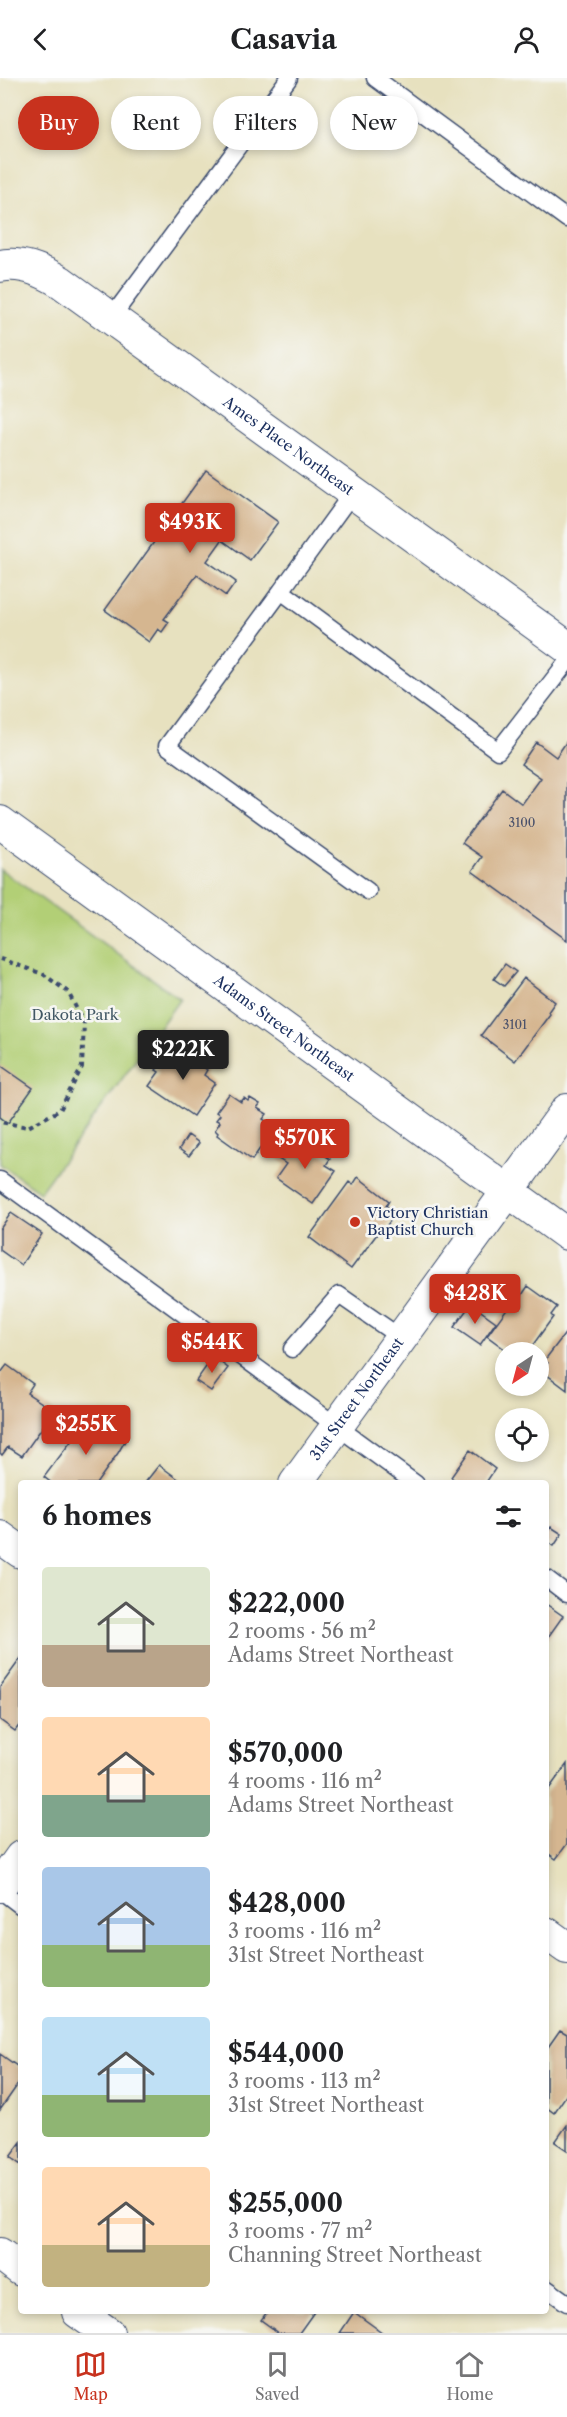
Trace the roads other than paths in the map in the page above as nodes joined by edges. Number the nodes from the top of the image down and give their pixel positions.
1 (289, 78) edge
2 (375, 78) edge
3 (567, 219) edge
4 (0, 266) edge
5 (111, 318) junction
6 (353, 492) junction
7 (280, 591) junction
8 (567, 647) edge
9 (567, 662) edge
10 (0, 822) edge
11 (368, 891) dead end
12 (567, 1110) edge
13 (0, 1180) edge
14 (508, 1191) junction
15 (567, 1234) edge
16 (402, 1338) junction
17 (292, 1348) dead end
18 (337, 1426) junction
19 (298, 1480) edge
20 (411, 1480) edge
21 (0, 1537) edge
22 (18, 1550) edge
23 (18, 1861) edge
24 (0, 1888) edge
25 (18, 1903) edge
26 (549, 1935) edge
27 (567, 1948) edge
28 (0, 2254) edge
29 (18, 2268) edge
30 (549, 2290) edge
31 (567, 2303) edge
32 (81, 2314) edge
33 (108, 2333) edge

1 - 5 lane
2 - 3 lane
4 - 5 street, Ames Place Northeast
5 - 6 street, Ames Place Northeast
6 - 7 lane
6 - 8 street, Ames Place Northeast
7 - 9 lane
7 - 11 lane
10 - 14 street, Adams Street Northeast
12 - 14 street, 31st Street Northeast
13 - 18 lane
14 - 15 street, Adams Street Northeast
14 - 16 street, 31st Street Northeast
16 - 17 lane
16 - 18 street, 31st Street Northeast
18 - 19 street, 31st Street Northeast
18 - 20 lane
21 - 22 street
23 - 24 street
24 - 25 lane
26 - 27 street
28 - 29 street
30 - 31 lane
32 - 33 street

